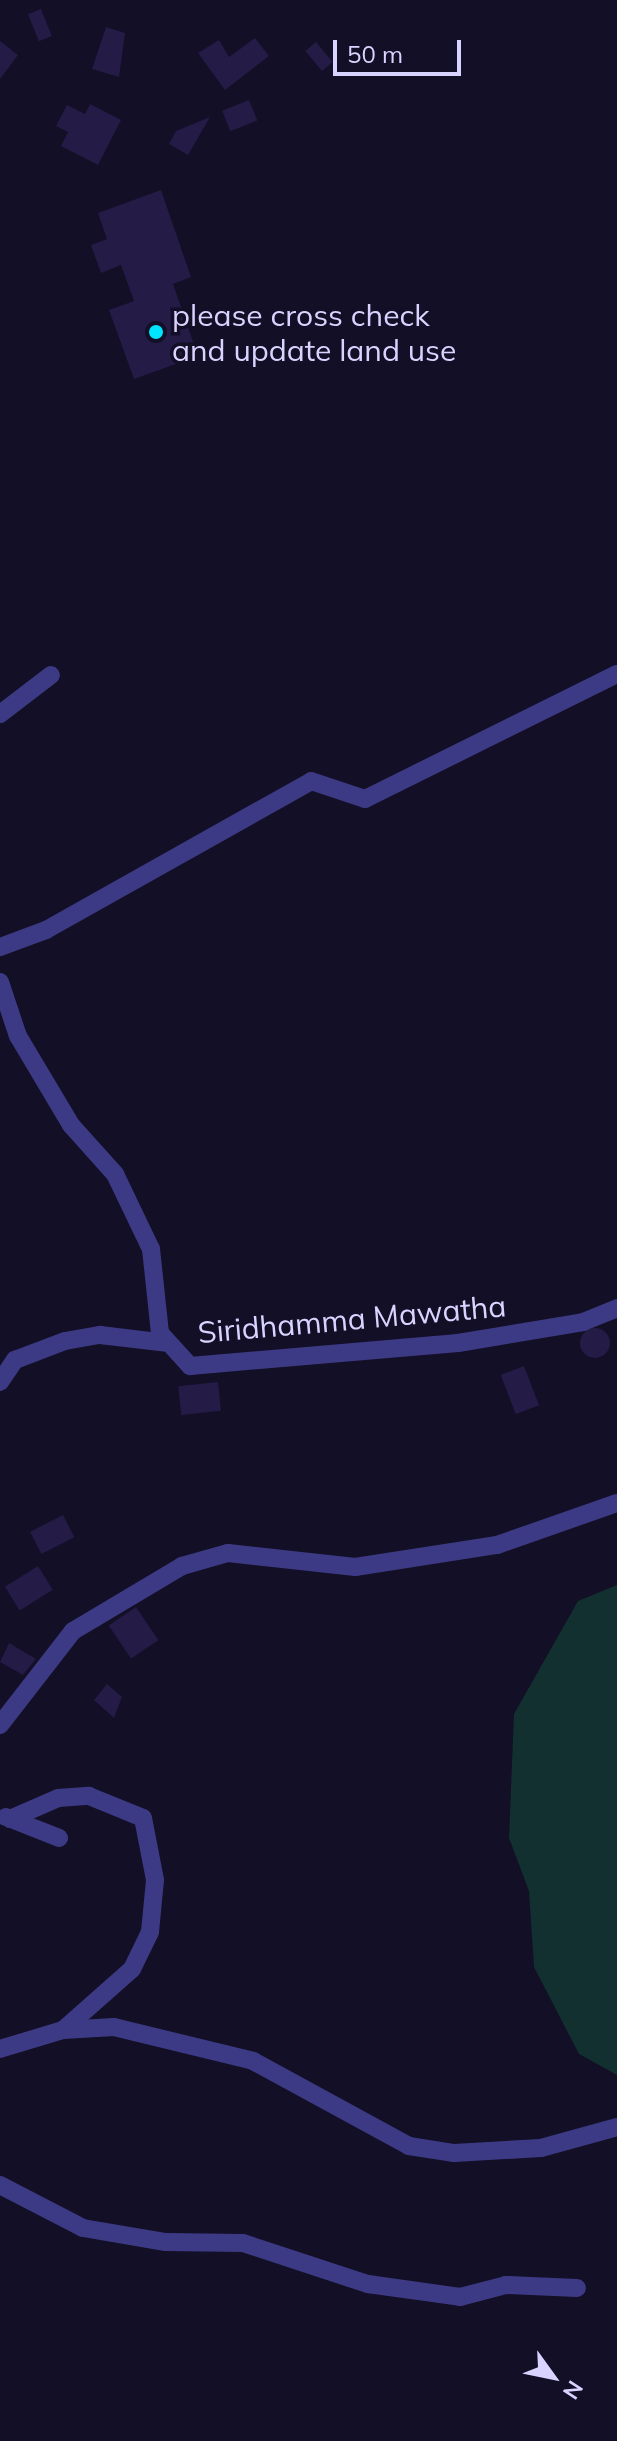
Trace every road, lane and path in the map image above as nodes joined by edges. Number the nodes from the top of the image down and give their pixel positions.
1 (617, 674) edge
2 (51, 675) dead end
3 (0, 714) edge
4 (0, 947) edge
5 (0, 982) edge
6 (617, 1308) edge
7 (167, 1343) junction
8 (0, 1382) edge
9 (617, 1503) edge
10 (0, 1725) edge
11 (5, 1816) edge
12 (59, 1838) dead end
13 (63, 2030) junction
14 (0, 2049) edge
15 (617, 2127) edge
16 (0, 2185) edge
17 (577, 2288) dead end

1 - 4 street
2 - 3 street
5 - 7 street, Siridhamma Mawatha
6 - 7 street, Siridhamma Mawatha
7 - 8 street
9 - 10 street
11 - 12 street
11 - 13 street
13 - 14 street
13 - 15 street
16 - 17 street

